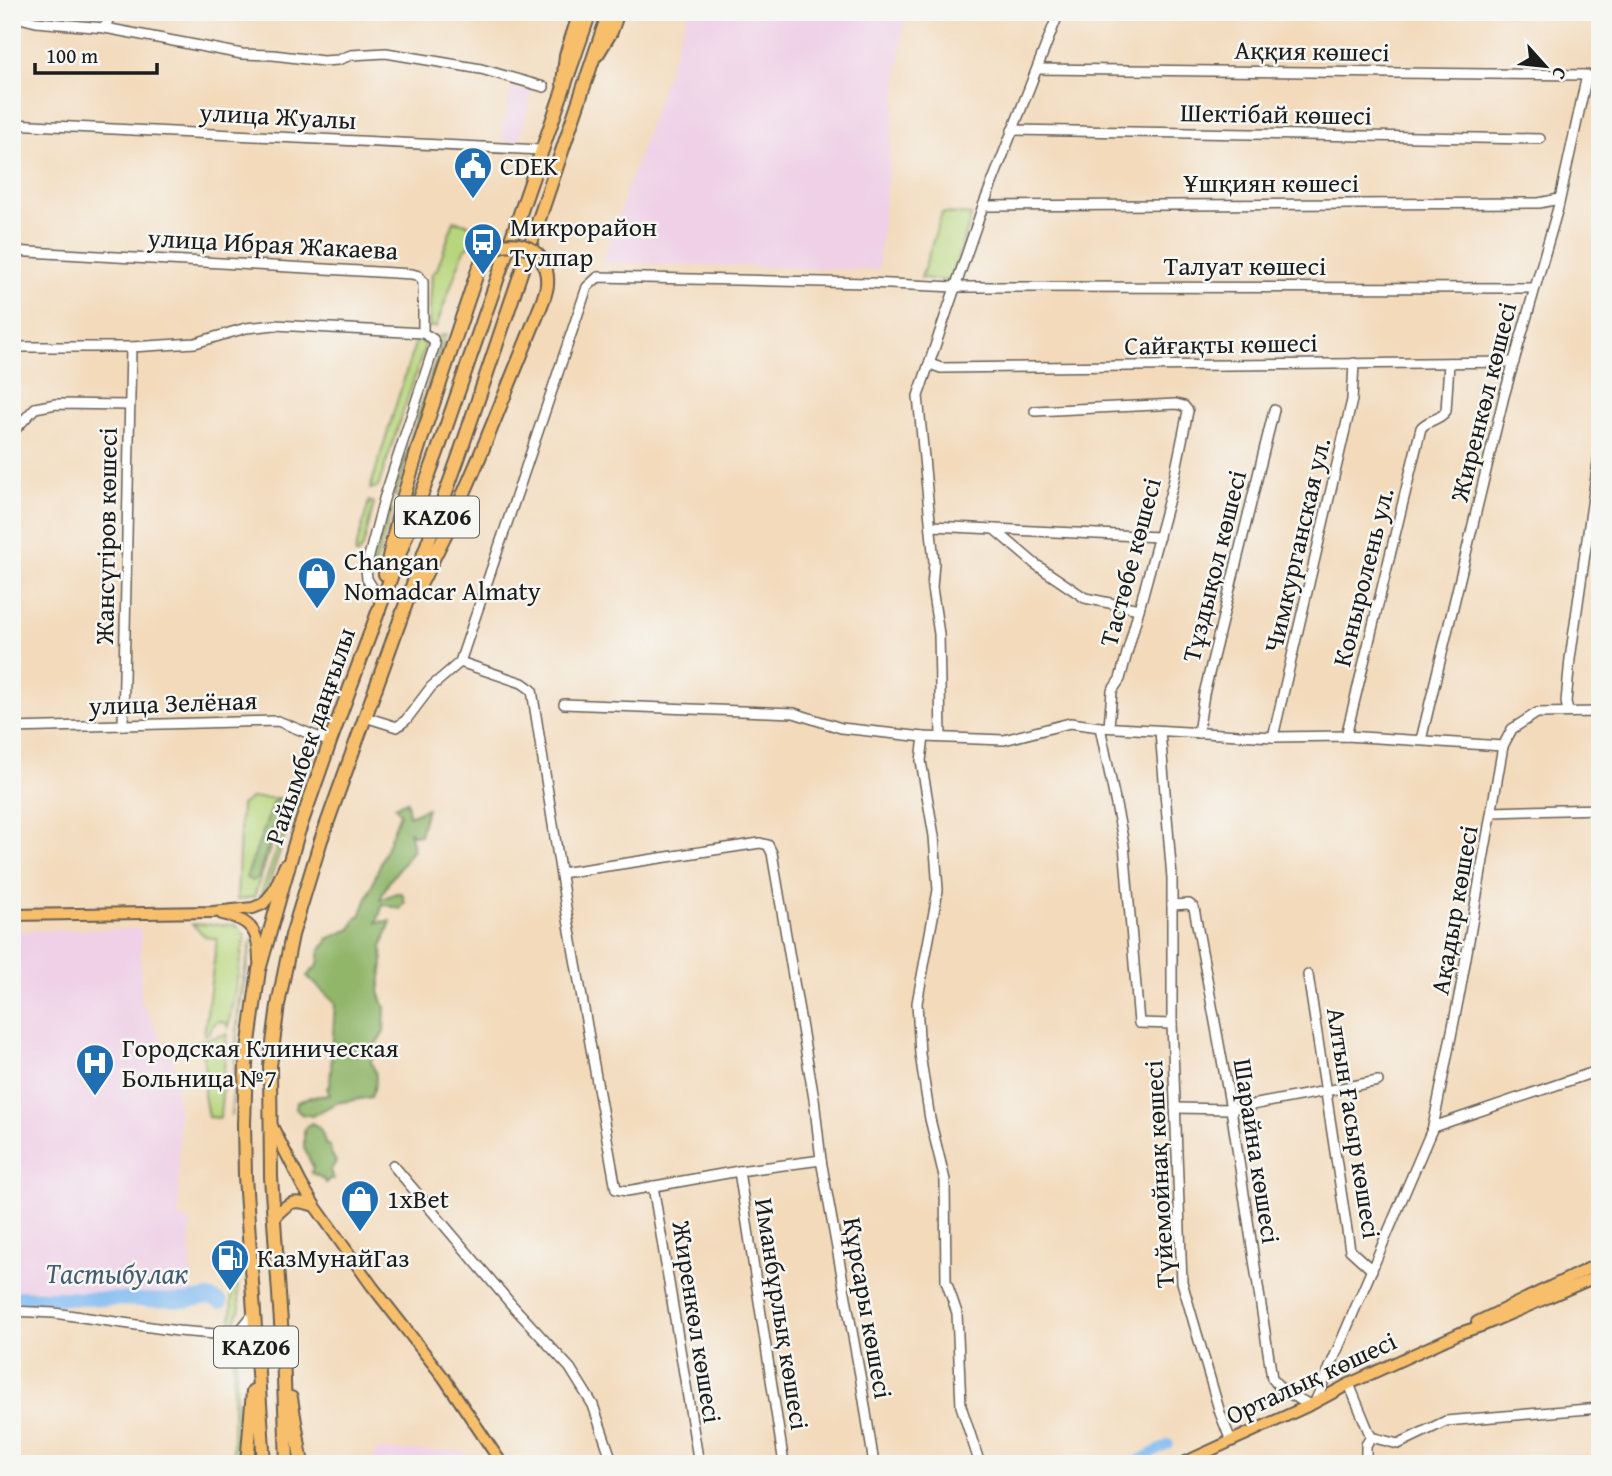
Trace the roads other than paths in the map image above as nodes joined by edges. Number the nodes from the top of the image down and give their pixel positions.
1 (111, 12) edge
2 (579, 12) edge
3 (590, 12) edge
4 (609, 12) edge
5 (619, 12) edge
6 (1059, 12) edge
7 (12, 16) edge
8 (105, 28) junction
9 (1037, 69) junction
10 (590, 70) junction
11 (1587, 75) joint
12 (544, 87) dead end
13 (561, 94) junction
14 (12, 124) edge
15 (1012, 130) junction
16 (1540, 139) dead end
17 (541, 150) junction
18 (1559, 199) junction
19 (983, 206) junction
20 (12, 251) edge
21 (955, 286) junction
22 (1534, 288) junction
23 (423, 333) junction
24 (12, 347) edge
25 (131, 347) junction
26 (1514, 362) junction
27 (1354, 363) junction
28 (1450, 363) junction
29 (930, 364) junction
30 (129, 405) junction
31 (1275, 410) dead end
32 (1035, 411) dead end
33 (12, 433) edge
34 (1600, 448) edge
35 (1598, 476) edge
36 (384, 499) junction
37 (401, 505) junction
38 (931, 526) junction
39 (994, 529) junction
40 (1158, 537) junction
41 (379, 598) junction
42 (1139, 609) junction
43 (372, 626) junction
44 (396, 634) junction
45 (460, 662) junction
46 (564, 704) dead end
47 (1568, 711) junction
48 (1600, 712) edge
49 (366, 717) junction
50 (123, 725) junction
51 (1104, 727) junction
52 (12, 729) edge
53 (1160, 730) junction
54 (1198, 733) junction
55 (1346, 736) junction
56 (924, 737) junction
57 (941, 737) junction
58 (1273, 737) junction
59 (1421, 740) junction
60 (330, 742) junction
61 (1503, 746) junction
62 (1600, 809) edge
63 (1493, 812) junction
64 (298, 833) junction
65 (561, 873) junction
66 (1172, 905) junction
67 (213, 912) junction
68 (12, 915) edge
69 (259, 970) junction
70 (1308, 975) dead end
71 (1172, 1024) junction
72 (1600, 1070) edge
73 (1378, 1081) dead end
74 (1326, 1091) junction
75 (1175, 1108) junction
76 (1231, 1109) junction
77 (270, 1122) junction
78 (1433, 1127) junction
79 (821, 1160) junction
80 (393, 1165) dead end
81 (739, 1171) junction
82 (653, 1186) junction
83 (315, 1206) junction
84 (273, 1219) junction
85 (1600, 1263) edge
86 (1372, 1270) junction
87 (1600, 1275) edge
88 (12, 1311) edge
89 (254, 1313) junction
90 (1460, 1333) junction
91 (228, 1335) junction
92 (257, 1352) junction
93 (283, 1352) junction
94 (1349, 1384) junction
95 (1313, 1404) junction
96 (1600, 1408) edge
97 (1371, 1437) junction
98 (1231, 1441) junction
99 (247, 1464) edge
100 (264, 1464) edge
101 (287, 1464) edge
102 (302, 1464) edge
103 (502, 1464) edge
104 (613, 1464) edge
105 (699, 1464) edge
106 (784, 1464) edge
107 (874, 1464) edge
108 (980, 1464) edge
109 (1181, 1464) edge
110 (1366, 1464) edge

1 - 8 street
2 - 13 main road
3 - 13 highway, Райымбек даңғылы / KАZ06
4 - 10 highway, Райымбек даңғылы / KАZ06
5 - 10 main road
6 - 9 street
7 - 8 street
8 - 12 street
9 - 11 street, Аққия көшесі
9 - 15 street
10 - 44 highway, Райымбек даңғылы / KАZ06
11 - 18 street, Жиренкөл көшесі
13 - 17 highway, Райымбек даңғылы / KАZ06
14 - 17 street, улица Жуалы
15 - 16 street, Шектібай көшесі
15 - 19 street
17 - 43 highway, Райымбек даңғылы / KАZ06
18 - 19 street, Ұшқиян көшесі
18 - 22 street, Жиренкөл көшесі
19 - 21 street
20 - 23 street, улица Ибрая Жакаева
21 - 22 street, Талуат көшесі
21 - 29 street
21 - 45 street, Талуат көшесі
22 - 26 street, Жиренкөл көшесі
23 - 25 street
23 - 36 street, улица Ибрая Жакаева
24 - 25 street
25 - 30 street, Жансүгіров көшесі
26 - 28 street, Сайғақты көшесі
26 - 59 street, Жиренкөл көшесі
27 - 28 street, Сайғақты көшесі
27 - 29 street, Сайғақты көшесі
27 - 58 street, Чимкурганская ул.
28 - 55 street, Коныролень ул.
29 - 38 street
30 - 33 street
30 - 50 street, Жансүгіров көшесі
31 - 54 street, Тұздықол көшесі
32 - 40 street, Тастөбе көшесі
34 - 35 street
35 - 47 street
36 - 37 street
36 - 41 street
37 - 41 highway
37 - 44 highway, bridge
38 - 39 street
38 - 57 street
39 - 40 street
39 - 42 street
40 - 42 street, Тастөбе көшесі
41 - 43 highway
42 - 51 street, Тастөбе көшесі
43 - 60 highway, Райымбек даңғылы / KАZ06
44 - 49 highway, Райымбек даңғылы / KАZ06
45 - 49 street
45 - 65 street
46 - 56 street
47 - 48 street
47 - 61 street
49 - 77 highway, Райымбек даңғылы / KАZ06
50 - 52 street, улица Зелёная
50 - 60 street, улица Зелёная
51 - 53 street
51 - 57 street
51 - 71 street, Түйемойнақ көшесі
53 - 54 street
53 - 66 street, Түйемойнақ көшесі
54 - 58 street
55 - 58 street
55 - 59 street
56 - 57 street
56 - 108 street
59 - 61 street
60 - 64 highway, Райымбек даңғылы / KАZ06
61 - 63 street, Ақадыр көшесі
62 - 63 street
63 - 78 street, Ақадыр көшесі
64 - 67 main road
64 - 69 highway, Райымбек даңғылы / KАZ06
65 - 79 street, Құрсары көшесі
65 - 82 street
66 - 71 street, Түйемойнақ көшесі
66 - 76 street, Шарайна көшесі
67 - 68 main road
67 - 69 main road
69 - 89 highway, Райымбек даңғылы / KАZ06
70 - 74 street, Алтын Ғасыр көшесі
71 - 75 street, Түйемойнақ көшесі
72 - 78 street
73 - 74 street
74 - 76 street
74 - 86 street, Алтын Ғасыр көшесі
75 - 76 street
75 - 98 street, Түйемойнақ көшесі
76 - 95 street, Шарайна көшесі
77 - 83 main road
77 - 84 highway, Райымбек даңғылы / KАZ06
78 - 86 street, Ақадыр көшесі
79 - 81 street
79 - 107 street, Құрсары көшесі
80 - 104 street
81 - 82 street
81 - 106 street, Иманбұрлық көшесі
82 - 105 street, Жиренкөл көшесі
83 - 84 main road
83 - 103 main road
84 - 93 highway, Райымбек даңғылы / KАZ06
85 - 90 main road, Орталық көшесі
86 - 95 street, Ақадыр көшесі
87 - 90 main road, Орталық көшесі
88 - 91 street
89 - 91 street
89 - 92 highway, Райымбек даңғылы / KАZ06
90 - 94 main road, Орталық көшесі
91 - 92 street
92 - 99 highway
92 - 100 highway, Райымбек даңғылы / KАZ06
93 - 101 highway, Райымбек даңғылы / KАZ06
93 - 102 highway
94 - 95 main road, Орталық көшесі
94 - 97 street
95 - 98 main road, Орталық көшесі
96 - 97 street
97 - 110 street
98 - 109 main road, Орталық көшесі

